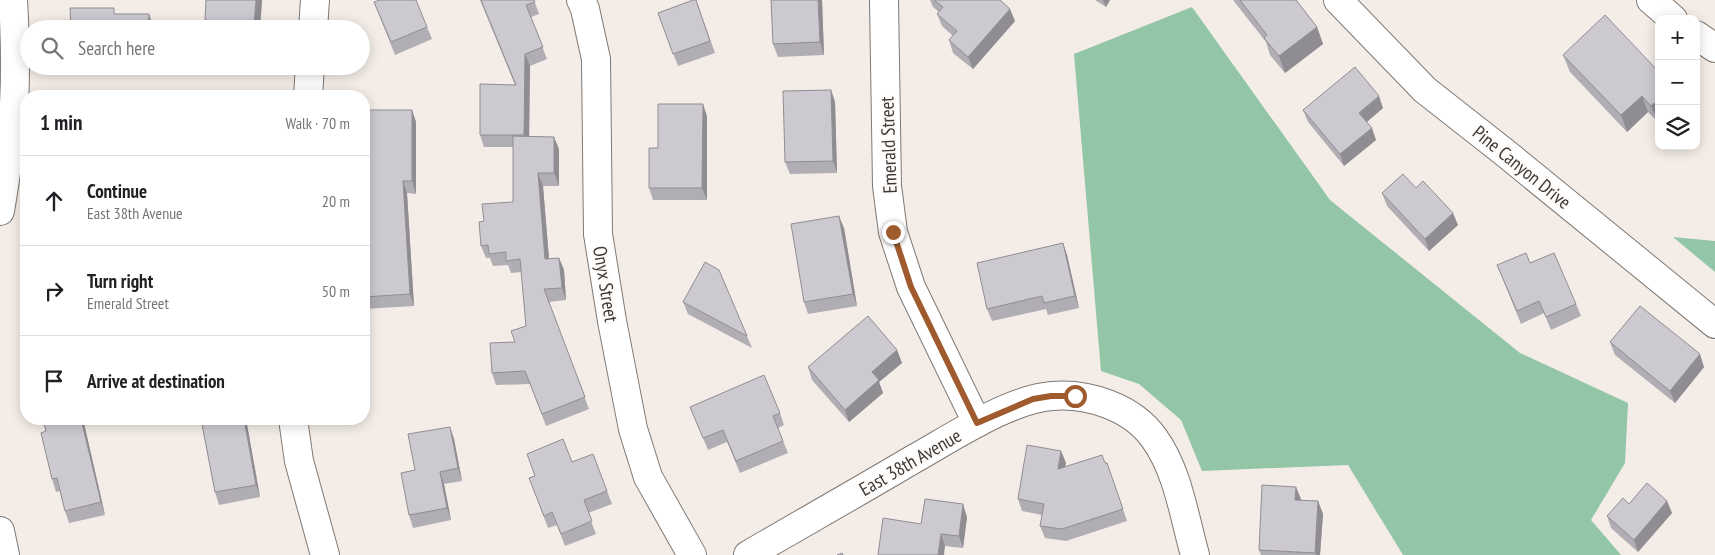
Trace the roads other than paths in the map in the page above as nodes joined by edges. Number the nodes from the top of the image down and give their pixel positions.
1 (13, 0) edge
2 (315, 0) edge
3 (581, 0) edge
4 (884, 0) edge
5 (1338, 0) edge
6 (1651, 0) edge
7 (1668, 15) edge
8 (314, 20) edge
9 (1700, 38) edge
10 (1715, 48) edge
11 (309, 75) edge
12 (308, 90) edge
13 (7, 103) edge
14 (0, 211) edge
15 (1715, 324) edge
16 (977, 423) junction
17 (294, 425) edge
18 (0, 532) edge
19 (6, 555) edge
20 (325, 555) edge
21 (692, 555) edge
22 (748, 555) edge
23 (1194, 555) edge

1 - 13 street
2 - 8 street
3 - 21 street, Onyx Street
4 - 16 street, Emerald Street
5 - 15 street, Pine Canyon Drive
6 - 7 street
9 - 10 street
11 - 12 street
13 - 14 street
16 - 22 street, East 38th Avenue
16 - 23 street, East 38th Avenue
17 - 20 street
18 - 19 street

